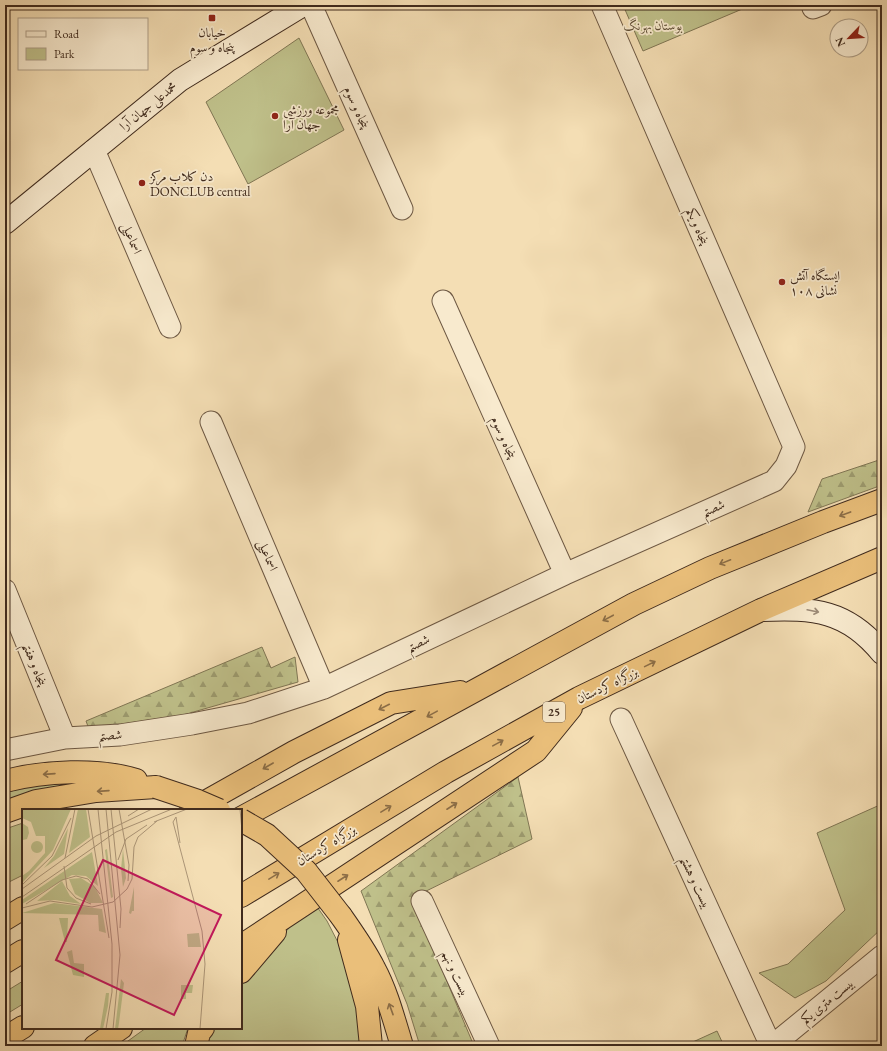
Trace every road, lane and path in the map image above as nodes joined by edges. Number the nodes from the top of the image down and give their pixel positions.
1 (303, 5) edge
2 (312, 5) edge
3 (602, 5) edge
4 (94, 150) junction
5 (402, 209) dead end
6 (5, 223) edge
7 (443, 301) dead end
8 (170, 327) dead end
9 (211, 422) dead end
10 (794, 447) joint
11 (882, 500) edge
12 (882, 558) edge
13 (565, 574) junction
14 (5, 590) edge
15 (761, 610) junction
16 (882, 653) edge
17 (324, 688) junction
18 (477, 689) junction
19 (579, 698) junction
20 (621, 719) dead end
21 (65, 738) junction
22 (5, 750) edge
23 (5, 781) edge
24 (156, 787) junction
25 (193, 809) edge
26 (217, 809) edge
27 (5, 812) edge
28 (242, 818) edge
29 (242, 820) edge
30 (242, 895) edge
31 (422, 901) dead end
32 (22, 909) edge
33 (294, 910) junction
34 (341, 916) junction
35 (5, 919) edge
36 (242, 945) edge
37 (22, 952) edge
38 (882, 956) edge
39 (5, 962) edge
40 (242, 971) edge
41 (22, 1028) edge
42 (120, 1029) edge
43 (202, 1029) edge
44 (5, 1038) edge
45 (95, 1046) edge
46 (196, 1046) edge
47 (371, 1046) edge
48 (402, 1046) edge
49 (490, 1046) edge
50 (772, 1046) edge

1 - 4 main road, محمدعلی جهان آرا
2 - 5 street, پنجاه و سوم
3 - 10 street, پنجاه و یکم
4 - 6 main road, محمدعلی جهان آرا
4 - 8 street, اسماعیلی
7 - 13 street, پنجاه و سوم
9 - 17 street, اسماعیلی
10 - 13 street, شصتم
11 -> 18 highway
12 - 15 highway, بزرگراه کردستان / 25
13 - 17 street, شصتم
14 - 21 street, پنجاه و هفتم
15 -> 16 main road
19 -> 15 highway, بزرگراه کردستان / 25
17 - 21 street, شصتم
18 -> 25 highway
18 -> 28 highway
30 -> 19 highway, بزرگراه کردستان / 25
33 -> 19 highway
20 - 50 street, بیست و هشتم
21 - 22 street, شصتم
24 -> 23 highway
24 - 26 highway, bridge
24 -> 27 highway
29 - 34 highway, bridge
31 - 49 street, بیست و نهم
32 - 35 highway
33 - 36 highway
33 - 40 highway
34 - 47 highway
48 -> 34 highway
37 - 39 highway
38 - 50 street, بیست متری یکم
41 - 44 highway
42 - 45 highway
43 - 46 highway

